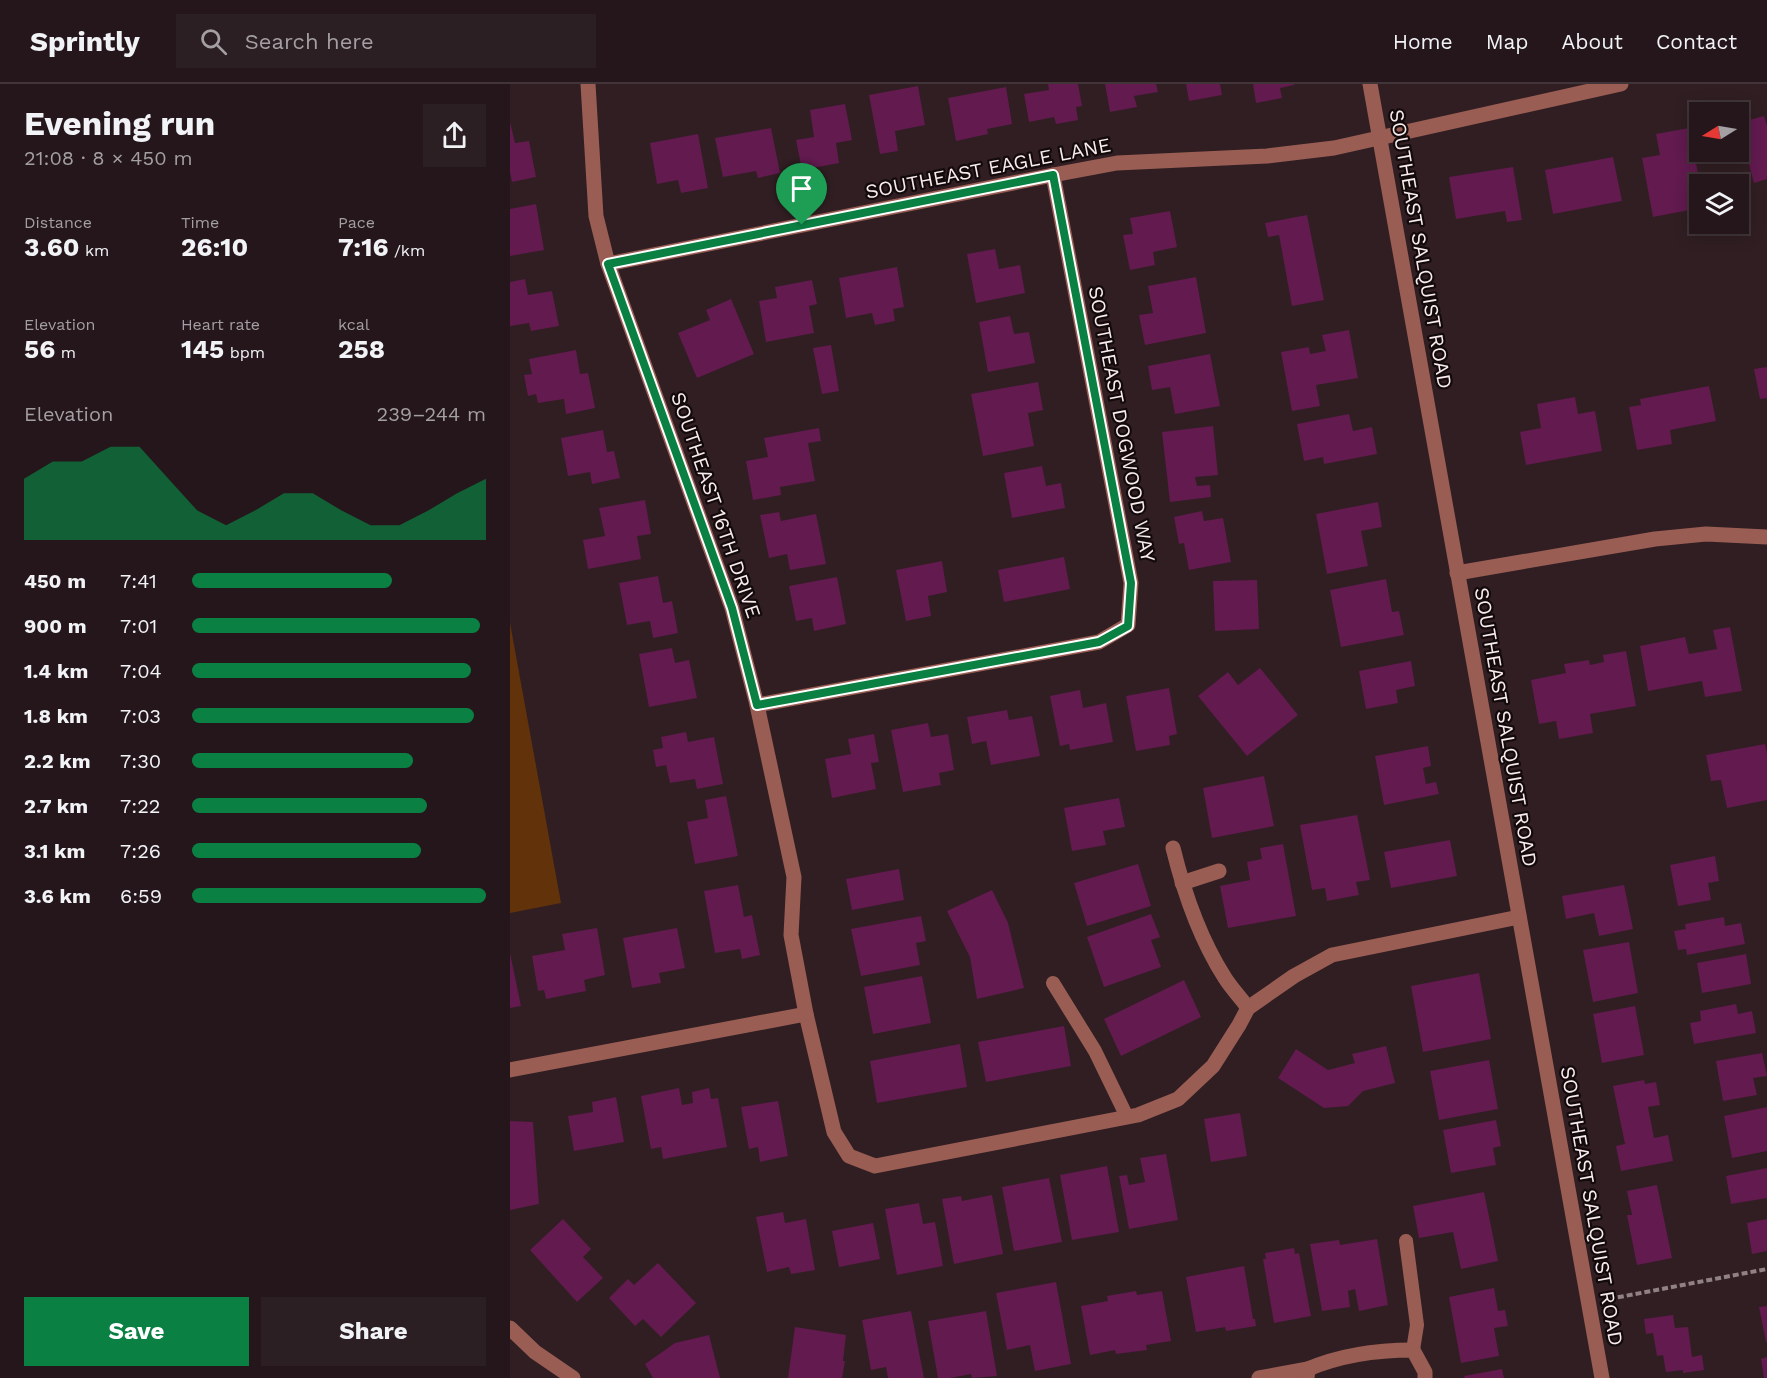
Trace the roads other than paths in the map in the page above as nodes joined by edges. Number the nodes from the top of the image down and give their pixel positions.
1 (588, 84) edge
2 (1370, 84) edge
3 (1621, 84) edge
4 (1379, 137) junction
5 (1053, 175) junction
6 (608, 264) junction
7 (1767, 537) edge
8 (1457, 573) junction
9 (757, 705) junction
10 (1173, 848) dead end
11 (1219, 871) dead end
12 (1182, 883) junction
13 (1519, 917) junction
14 (1053, 982) dead end
15 (1248, 1008) junction
16 (806, 1014) junction
17 (510, 1070) edge
18 (1127, 1117) junction
19 (1406, 1241) dead end
20 (510, 1328) edge
21 (1413, 1350) junction
22 (1307, 1373) edge
23 (573, 1378) edge
24 (1259, 1378) edge
25 (1425, 1378) edge
26 (1602, 1378) edge

1 - 6 street, SOUTHEAST 16TH DRIVE
2 - 4 street, SOUTHEAST SALQUIST ROAD
3 - 4 street, SOUTHEAST EAGLE LANE
4 - 5 street, SOUTHEAST EAGLE LANE
4 - 8 street, SOUTHEAST SALQUIST ROAD
5 - 6 street, SOUTHEAST EAGLE LANE
5 - 9 street, SOUTHEAST DOGWOOD WAY
6 - 9 street, SOUTHEAST 16TH DRIVE
7 - 8 street
8 - 13 street, SOUTHEAST SALQUIST ROAD
9 - 16 street, SOUTHEAST 16TH DRIVE
10 - 12 street
11 - 12 street
12 - 15 street
13 - 15 street
13 - 26 street, SOUTHEAST SALQUIST ROAD
14 - 18 lane
15 - 18 street, SOUTHEAST 16TH DRIVE
16 - 17 street
16 - 18 street, SOUTHEAST 16TH DRIVE
19 - 21 lane
20 - 23 street
21 - 22 street
21 - 25 street
22 - 24 street

